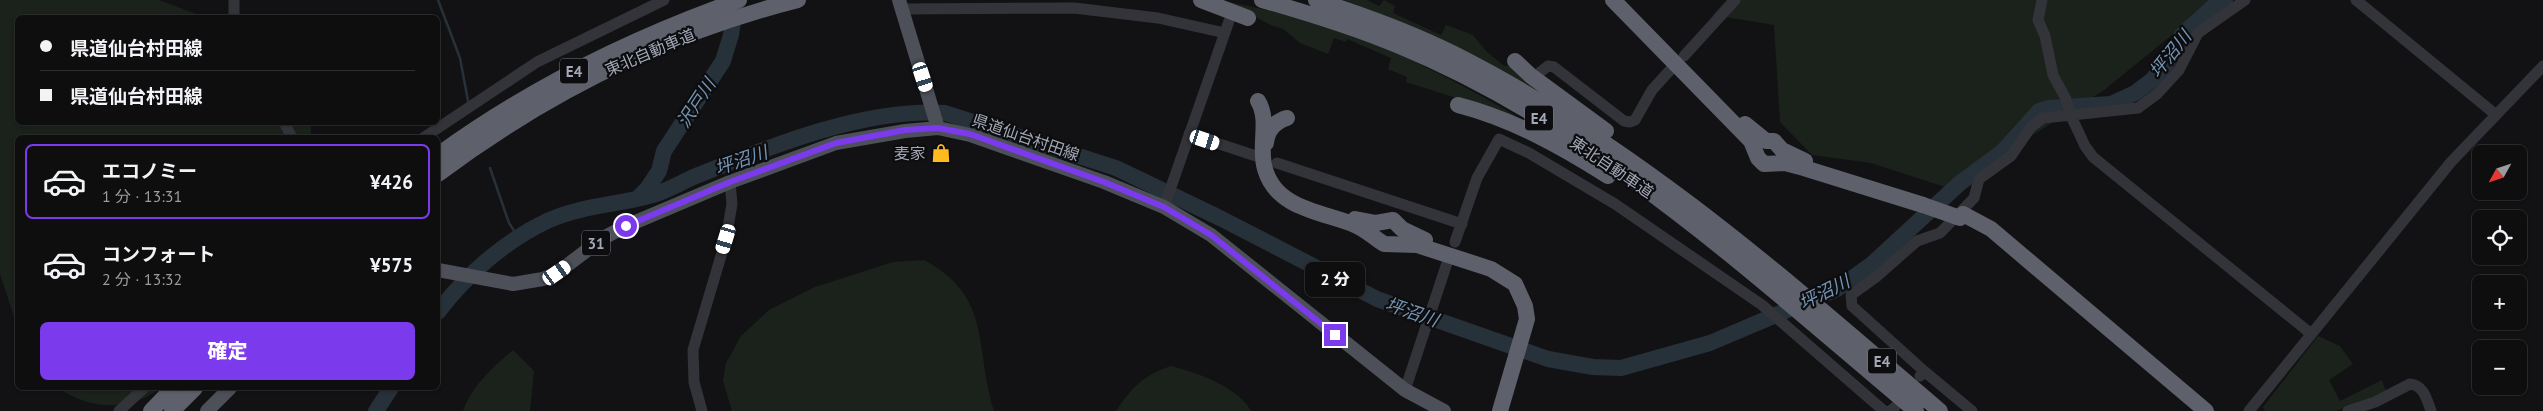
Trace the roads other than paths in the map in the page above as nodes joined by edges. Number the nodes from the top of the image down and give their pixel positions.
1 (234, 0) edge
2 (664, 0) edge
3 (739, 0) edge
4 (798, 0) edge
5 (1201, 0) edge
6 (1262, 0) edge
7 (1316, 0) edge
8 (1613, 0) edge
9 (1619, 0) edge
10 (1735, 0) edge
11 (2042, 0) edge
12 (2245, 0) edge
13 (2356, 0) edge
14 (900, 4) edge
15 (234, 15) edge
16 (1248, 18) dead end
17 (1228, 21) dead end
18 (1224, 32) junction
19 (1684, 56) dead end
20 (1515, 61) dead end
21 (2543, 66) edge
22 (1672, 68) dead end
23 (1539, 72) dead end
24 (1258, 101) dead end
25 (1458, 105) dead end
26 (2069, 110) junction
27 (2495, 114) junction
28 (1287, 118) dead end
29 (938, 126) junction
30 (1506, 128) dead end
31 (1189, 134) junction
32 (426, 135) edge
33 (1499, 139) junction
34 (440, 154) edge
35 (1256, 156) dead end
36 (1277, 163) dead end
37 (440, 173) edge
38 (730, 182) junction
39 (1165, 203) junction
40 (1924, 203) junction
41 (1962, 216) junction
42 (1462, 224) junction
43 (1455, 242) dead end
44 (1447, 263) dead end
45 (440, 270) edge
46 (1782, 276) junction
47 (1775, 293) junction
48 (1528, 332) junction
49 (2310, 333) junction
50 (1520, 363) junction
51 (142, 390) edge
52 (171, 390) edge
53 (193, 390) edge
54 (228, 390) edge
55 (1405, 390) junction
56 (2253, 409) edge
57 (1890, 410) edge
58 (119, 411) edge
59 (151, 411) edge
60 (172, 411) edge
61 (207, 411) edge
62 (702, 411) edge
63 (1444, 411) edge
64 (1500, 411) edge
65 (1510, 411) edge
66 (1916, 411) edge
67 (1940, 411) edge
68 (1972, 411) edge
69 (2193, 411) edge
70 (2206, 411) edge
71 (2348, 411) edge
72 (2431, 411) edge

1 - 15 street
2 - 32 street
3 - 34 highway, 東北自動車道 / E4
4 - 37 highway, 東北自動車道 / E4
5 - 16 highway
6 - 47 highway, 東北自動車道 / E4
7 - 46 highway, 東北自動車道 / E4
8 - 40 highway
9 - 40 highway
10 - 19 street
11 - 26 street
12 - 26 street
13 - 27 street
14 - 18 street
14 - 29 main road
17 - 18 street
18 - 31 street
20 - 46 highway
21 - 27 street
22 - 23 street
24 - 48 highway
25 - 47 highway
26 - 49 street
26 - 68 street
27 - 49 street
28 - 48 highway
29 - 38 main road, 県道仙台村田線 / 31
29 - 39 main road, 県道仙台村田線 / 31
30 - 33 street
31 - 35 street
31 - 39 street
33 - 42 street
33 - 57 street
36 - 42 street
38 - 45 main road, 県道仙台村田線 / 31
38 - 62 street
39 - 55 main road, 県道仙台村田線 / 31
40 - 41 highway, bridge
41 - 69 highway
41 - 70 highway
42 - 43 street
44 - 55 street
46 - 67 highway, 東北自動車道 / E4
47 - 66 highway, 東北自動車道 / E4
48 - 50 highway
49 - 56 street
50 - 64 highway
50 - 65 highway
51 - 58 street
52 - 59 highway
53 - 60 highway
54 - 61 main road
55 - 63 main road, 県道仙台村田線 / 31
71 - 72 street

